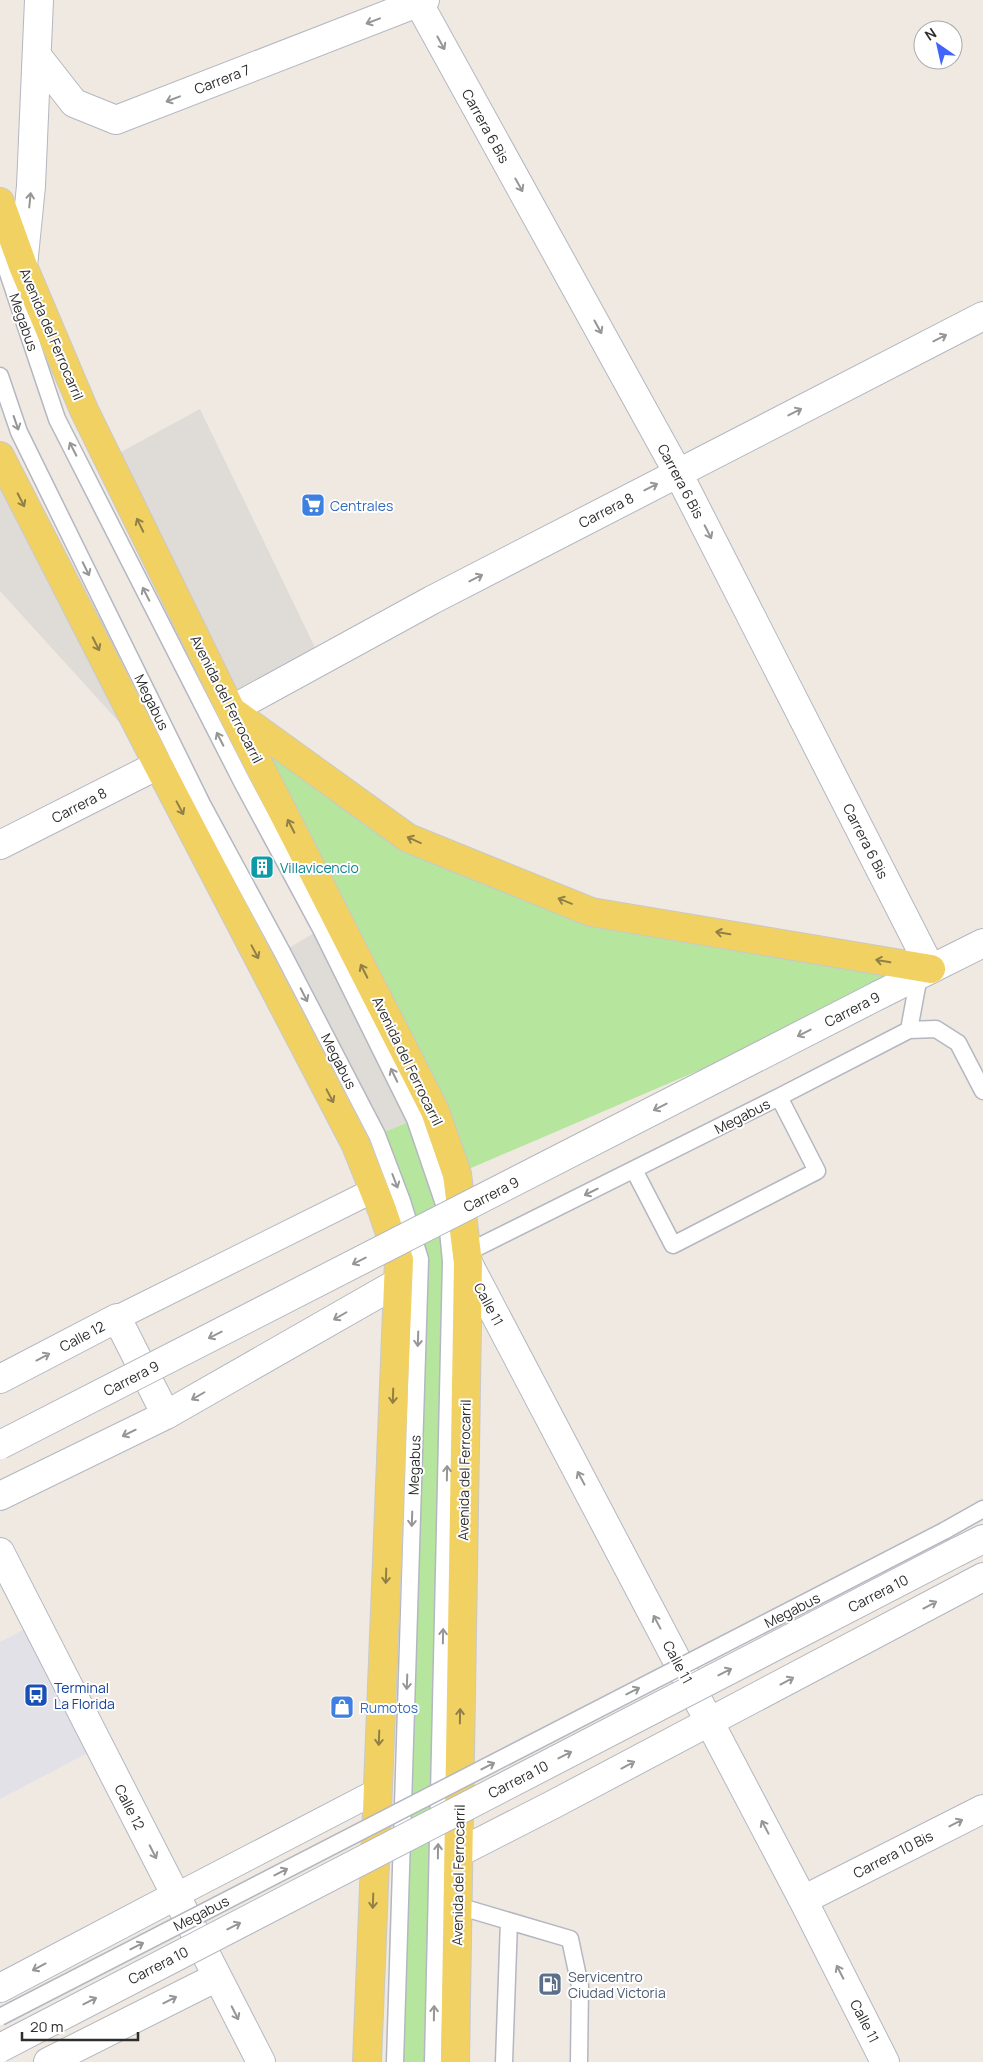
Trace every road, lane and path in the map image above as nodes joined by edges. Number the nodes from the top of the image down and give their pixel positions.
1 (39, 0) edge
2 (421, 1) edge
3 (38, 57) junction
4 (0, 202) edge
5 (0, 249) edge
6 (23, 266) junction
7 (983, 316) edge
8 (0, 376) edge
9 (0, 456) edge
10 (678, 473) junction
11 (231, 710) junction
12 (158, 765) junction
13 (0, 845) edge
14 (983, 943) edge
15 (926, 972) junction
16 (909, 1030) junction
17 (983, 1091) edge
18 (779, 1097) junction
19 (634, 1170) junction
20 (374, 1190) junction
21 (462, 1259) junction
22 (397, 1284) junction
23 (117, 1318) junction
24 (0, 1379) edge
25 (166, 1415) junction
26 (0, 1445) edge
27 (0, 1496) edge
28 (983, 1509) edge
29 (983, 1539) edge
30 (950, 1542) junction
31 (0, 1552) edge
32 (983, 1577) edge
33 (709, 1722) junction
34 (377, 1791) junction
35 (983, 1809) edge
36 (458, 1852) junction
37 (175, 1896) junction
38 (804, 1900) junction
39 (458, 1906) junction
40 (510, 1921) junction
41 (217, 1977) junction
42 (0, 1988) edge
43 (0, 2017) edge
44 (0, 2048) edge
45 (48, 2062) edge
46 (261, 2062) edge
47 (367, 2062) edge
48 (395, 2062) edge
49 (433, 2062) edge
50 (455, 2062) edge
51 (504, 2062) edge
52 (579, 2062) edge
53 (885, 2062) edge

1 - 3 street
2 -> 3 street, Carrera 7
2 -> 10 street, Carrera 6 Bis
6 -> 3 street
4 - 6 main road, Avenida del Ferrocarril
21 -> 5 lane, Megabus
11 -> 6 main road, Avenida del Ferrocarril
10 -> 7 street, Carrera 8
8 -> 48 lane, Megabus
9 -> 12 main road
11 -> 10 street, Carrera 8
10 -> 15 street, Carrera 6 Bis
15 -> 11 main road
21 -> 11 main road, Avenida del Ferrocarril
12 - 13 street, Carrera 8
12 -> 20 main road
14 - 15 street, Carrera 9
15 - 16 lane
15 -> 26 street, Carrera 9, bridge
16 - 17 lane, Megabus
16 - 18 lane, Megabus
18 - 19 lane, Megabus
18 - 19 lane
19 -> 21 lane, Megabus
20 - 22 main road
20 - 23 street
33 -> 21 street, Calle 11
36 -> 21 main road, Avenida del Ferrocarril
49 -> 21 lane, Megabus
22 -> 25 street
22 -> 34 main road
24 -> 23 street, Calle 12
23 - 25 street, Calle 12
25 -> 27 street
28 - 30 lane, Megabus
29 - 30 street, Carrera 10
43 -> 30 lane, Megabus, bridge
44 -> 30 street, Carrera 10, bridge
31 -> 37 street, Calle 12
33 -> 32 street
36 -> 33 street
38 -> 33 street, Calle 11
34 - 37 street
34 -> 47 main road
38 -> 35 street, Carrera 10 Bis
36 - 39 main road, Avenida del Ferrocarril
37 - 41 street, Calle 12
37 -> 42 street
53 -> 38 street, Calle 11
39 - 40 lane
39 - 50 main road, Avenida del Ferrocarril
40 - 51 lane
40 - 52 lane
45 -> 41 street
41 -> 46 street, Calle 12

